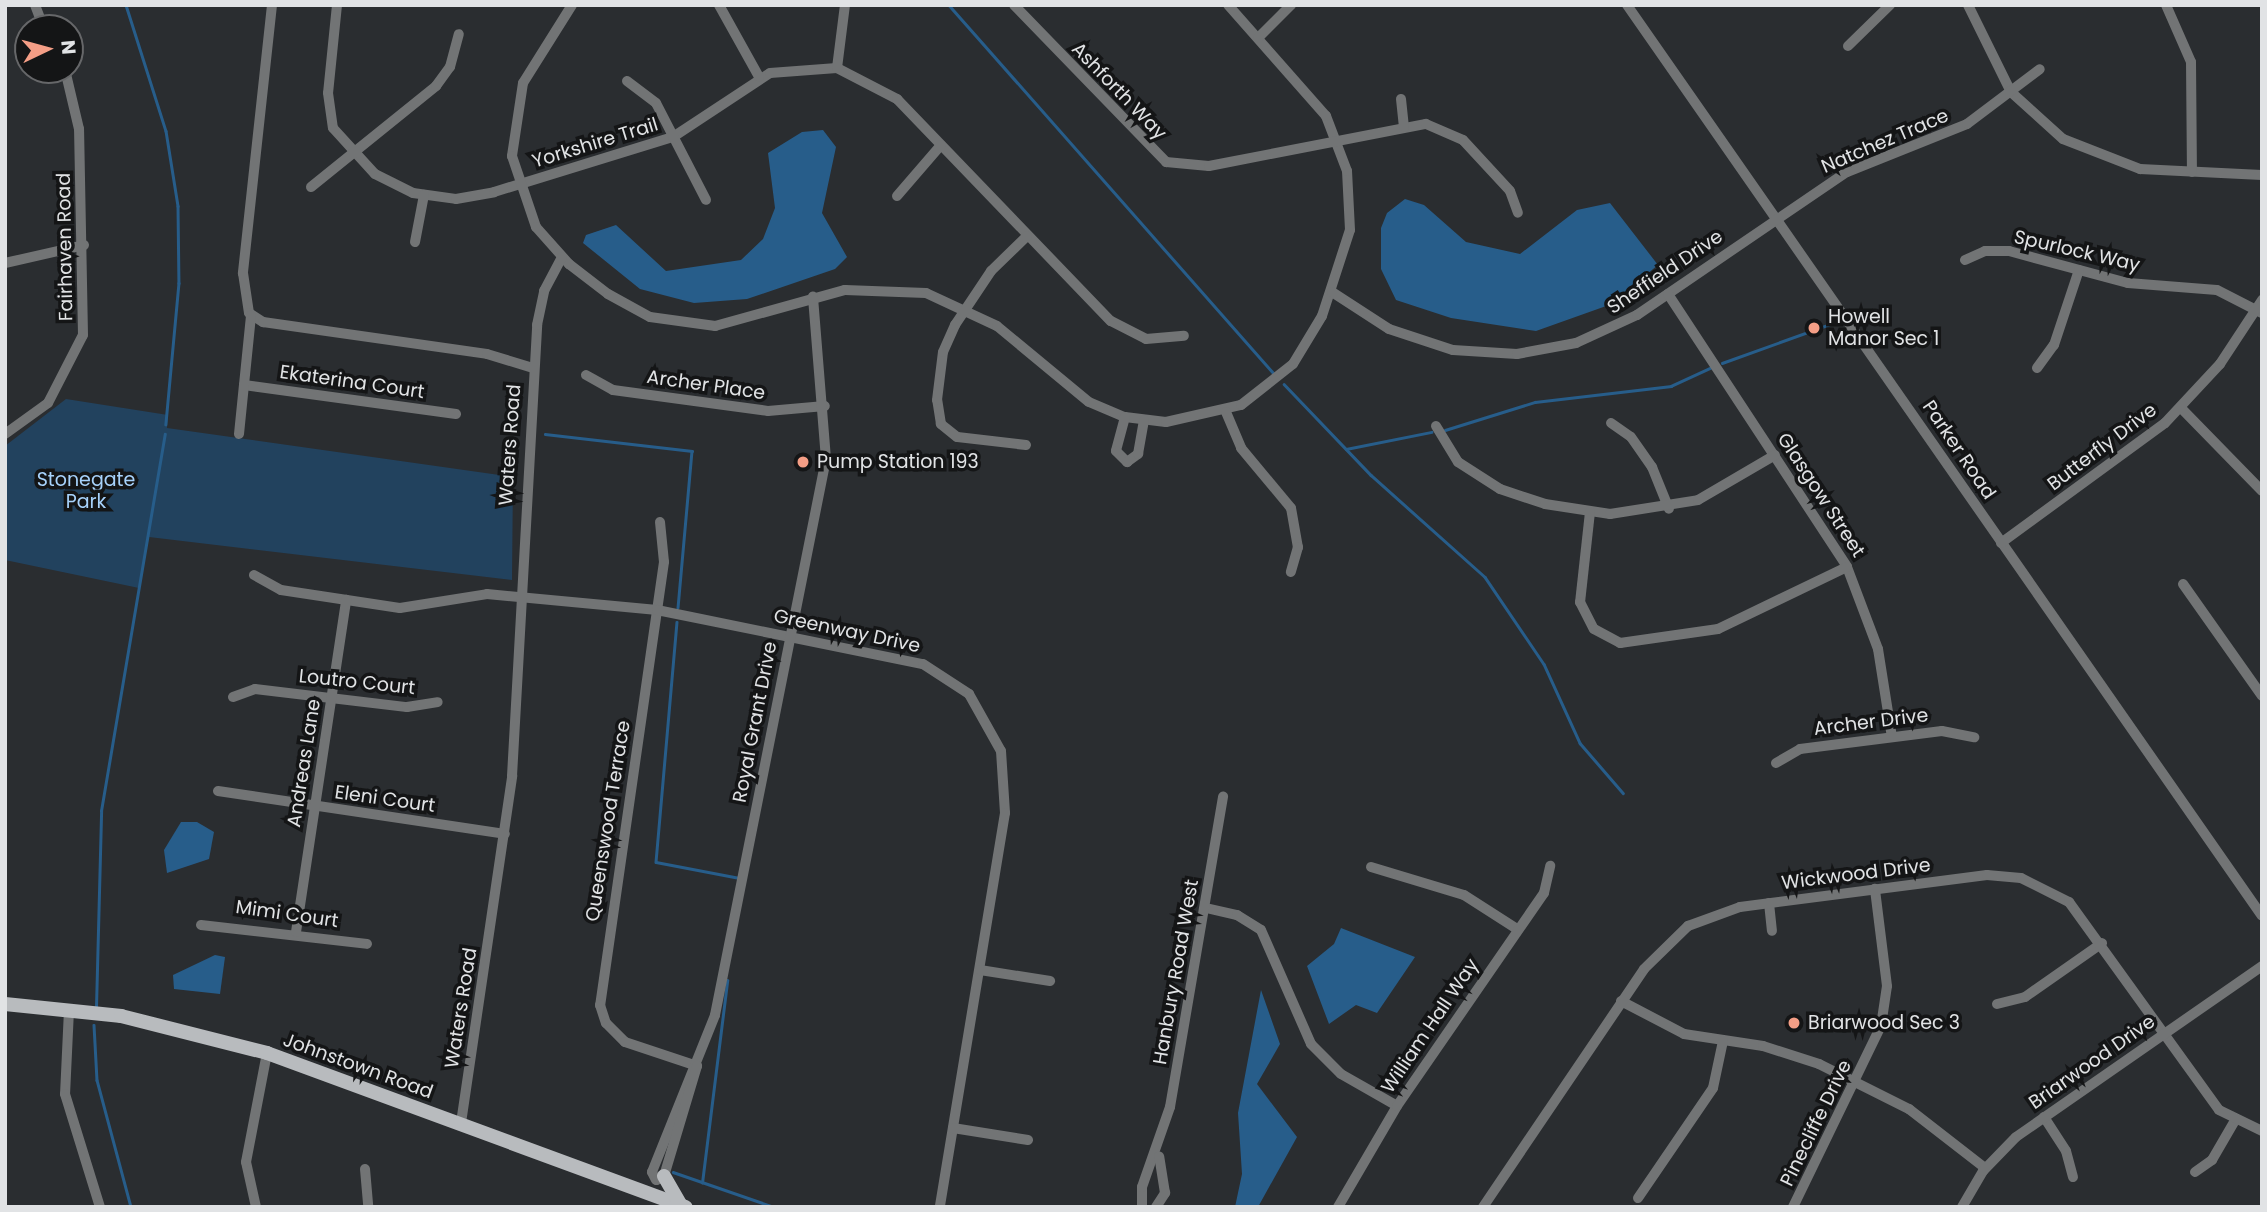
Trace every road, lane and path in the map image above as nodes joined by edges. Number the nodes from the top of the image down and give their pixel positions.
1 (272, 5) edge
2 (337, 5) edge
3 (572, 5) edge
4 (719, 5) edge
5 (845, 5) edge
6 (1014, 5) edge
7 (1228, 5) edge
8 (1291, 5) edge
9 (1627, 5) edge
10 (1890, 5) edge
11 (1968, 5) edge
12 (2166, 5) edge
13 (459, 34) dead end
14 (1258, 38) junction
15 (1848, 46) dead end
16 (837, 68) junction
17 (2040, 69) dead end
18 (758, 77) junction
19 (627, 80) dead end
20 (69, 84) edge
21 (2011, 92) junction
22 (1401, 99) dead end
23 (1404, 127) junction
24 (673, 137) junction
25 (1338, 140) junction
26 (941, 145) junction
27 (350, 151) junction
28 (2192, 172) junction
29 (2262, 175) edge
30 (517, 185) junction
31 (312, 187) dead end
32 (424, 195) junction
33 (897, 196) dead end
34 (706, 200) dead end
35 (1518, 213) dead end
36 (1776, 218) junction
37 (1027, 236) junction
38 (415, 242) dead end
39 (83, 245) junction
40 (562, 257) junction
41 (1965, 260) dead end
42 (5, 262) edge
43 (2079, 270) junction
44 (1332, 292) junction
45 (1668, 294) junction
46 (813, 298) junction
47 (2260, 307) edge
48 (967, 309) junction
49 (251, 316) junction
50 (1184, 336) dead end
51 (533, 368) junction
52 (2037, 368) dead end
53 (586, 375) dead end
54 (244, 385) junction
55 (825, 406) junction
56 (2181, 408) junction
57 (1226, 412) junction
58 (456, 414) dead end
59 (1125, 417) junction
60 (1144, 421) junction
61 (1611, 423) dead end
62 (1436, 426) dead end
63 (239, 434) dead end
64 (5, 435) edge
65 (1026, 445) dead end
66 (1775, 455) junction
67 (2262, 491) edge
68 (1668, 509) junction
69 (1590, 512) junction
70 (660, 522) dead end
71 (2001, 543) junction
72 (1847, 567) junction
73 (1291, 572) dead end
74 (254, 575) dead end
75 (2183, 584) dead end
76 (519, 596) junction
77 (346, 600) junction
78 (657, 610) junction
79 (789, 636) junction
80 (2262, 696) edge
81 (233, 697) dead end
82 (331, 698) junction
83 (438, 702) dead end
84 (1892, 737) junction
85 (1974, 737) dead end
86 (1776, 763) dead end
87 (218, 791) dead end
88 (1223, 796) dead end
89 (315, 806) junction
90 (505, 834) junction
91 (1550, 866) dead end
92 (1370, 867) dead end
93 (1875, 889) junction
94 (1769, 903) junction
95 (1206, 908) junction
96 (2262, 916) edge
97 (201, 925) dead end
98 (1517, 929) junction
99 (1772, 931) dead end
100 (296, 932) junction
101 (2102, 943) junction
102 (367, 944) dead end
103 (2262, 966) edge
104 (980, 970) junction
105 (1050, 981) dead end
106 (1622, 1000) junction
107 (5, 1004) edge
108 (1997, 1004) dead end
109 (68, 1010) junction
110 (2165, 1033) junction
111 (1723, 1041) junction
112 (267, 1053) junction
113 (697, 1066) junction
114 (1856, 1082) junction
115 (1396, 1106) junction
116 (2044, 1117) junction
117 (2234, 1122) junction
118 (460, 1123) junction
119 (953, 1128) junction
120 (2262, 1131) edge
121 (1028, 1140) dead end
122 (1158, 1153) junction
123 (1985, 1168) junction
124 (365, 1169) dead end
125 (2194, 1172) dead end
126 (2073, 1177) dead end
127 (657, 1183) junction
128 (1638, 1198) dead end
129 (683, 1206) edge
130 (100, 1207) edge
131 (256, 1207) edge
132 (368, 1207) edge
133 (940, 1207) edge
134 (1142, 1207) edge
135 (1156, 1207) edge
136 (1338, 1207) edge
137 (1483, 1207) edge
138 (1793, 1207) edge
139 (1962, 1207) edge

1 - 49 street
2 - 27 street, Yorkshire Trail
3 - 30 street
4 - 18 street
5 - 16 street
6 - 25 street, Ashforth Way
7 - 14 street
8 - 14 street
9 - 36 street, Parker Road
10 - 15 street
11 - 21 street
12 - 28 street
13 - 27 street
14 - 25 street
16 - 18 street, Yorkshire Trail
16 - 26 street, Yorkshire Trail
17 - 21 street, Natchez Trace
18 - 24 street, Yorkshire Trail
19 - 24 street
20 - 39 street, Fairhaven Road
21 - 28 street
21 - 36 street, Natchez Trace
22 - 23 street
23 - 25 street, Ashforth Way
23 - 35 street, Ashforth Way
24 - 30 street, Yorkshire Trail
24 - 34 street
25 - 44 street
26 - 33 street
26 - 37 street, Yorkshire Trail
27 - 31 street
27 - 32 street, Yorkshire Trail
28 - 29 street
30 - 32 street, Yorkshire Trail
30 - 40 street
32 - 38 street
36 - 45 street, Sheffield Drive
36 - 71 street, Parker Road
37 - 48 street
37 - 50 street, Yorkshire Trail
39 - 42 street
39 - 64 street, Fairhaven Road
40 - 46 street
40 - 51 street
41 - 43 street, Spurlock Way
43 - 47 street, Spurlock Way
43 - 52 street
44 - 45 street, Sheffield Drive
44 - 57 street
45 - 66 street, Glasgow Street
46 - 48 street
46 - 55 street, Royal Grant Drive
47 - 56 street, Butterfly Drive
48 - 59 street
48 - 65 street
49 - 51 street, Waters Road
49 - 54 street
51 - 76 street, Waters Road
53 - 55 street, Archer Place
54 - 58 street, Ekaterina Court
54 - 63 street
55 - 79 street, Royal Grant Drive
56 - 67 street
56 - 71 street, Butterfly Drive
57 - 60 street
57 - 73 street
59 - 60 street
59 - 60 street
61 - 68 street
62 - 69 street
66 - 68 street
66 - 72 street, Glasgow Street
68 - 69 street
69 - 72 street
70 - 78 street, Queenswood Terrace
71 - 96 street, Parker Road
72 - 84 street, Glasgow Street
74 - 77 street, Greenway Drive
75 - 80 street
76 - 77 street, Greenway Drive
76 - 78 street, Greenway Drive
76 - 90 street, Waters Road
77 - 82 street, Andreas Lane
78 - 79 street, Greenway Drive
78 - 113 street, Queenswood Terrace
79 - 104 street, Greenway Drive
79 - 113 street, Royal Grant Drive
81 - 82 street, Loutro Court
82 - 83 street, Loutro Court
82 - 89 street, Andreas Lane
84 - 85 street, Archer Drive
84 - 86 street, Archer Drive
87 - 89 street, Eleni Court
88 - 95 street, Hanbury Road West
89 - 90 street, Eleni Court
89 - 100 street, Andreas Lane
90 - 118 street, Waters Road
91 - 98 street, William Hall Way
92 - 98 street
93 - 94 street, Wickwood Drive
93 - 101 street, Wickwood Drive
93 - 114 street, Pinecliffe Drive
94 - 99 street
94 - 106 street, Wickwood Drive
95 - 115 street
95 - 122 street, Hanbury Road West
97 - 100 street, Mimi Court
98 - 115 street, William Hall Way
100 - 102 street, Mimi Court
101 - 108 street
101 - 110 street, Wickwood Drive
103 - 110 street, Briarwood Drive
104 - 105 street
104 - 119 street, Greenway Drive
106 - 111 street
106 - 137 street, Wickwood Drive
107 - 109 main road, Johnstown Road
109 - 112 main road, Johnstown Road
109 - 130 street
110 - 116 street, Briarwood Drive
110 - 117 street, Wickwood Drive
111 - 114 street
111 - 128 street
112 - 118 main road, Johnstown Road
112 - 131 street
113 - 127 street, Royal Grant Drive
114 - 123 street
114 - 138 street, Pinecliffe Drive
115 - 136 street, William Hall Way
116 - 123 street, Briarwood Drive
116 - 126 street
117 - 120 street
117 - 125 street
118 - 127 main road, Johnstown Road
119 - 121 street
119 - 133 street, Greenway Drive
122 - 134 street, Hanbury Road West
122 - 135 street, Hanbury Road West
123 - 139 street, Briarwood Drive
124 - 132 street
127 - 129 main road, Johnstown Road
127 - 129 main road

